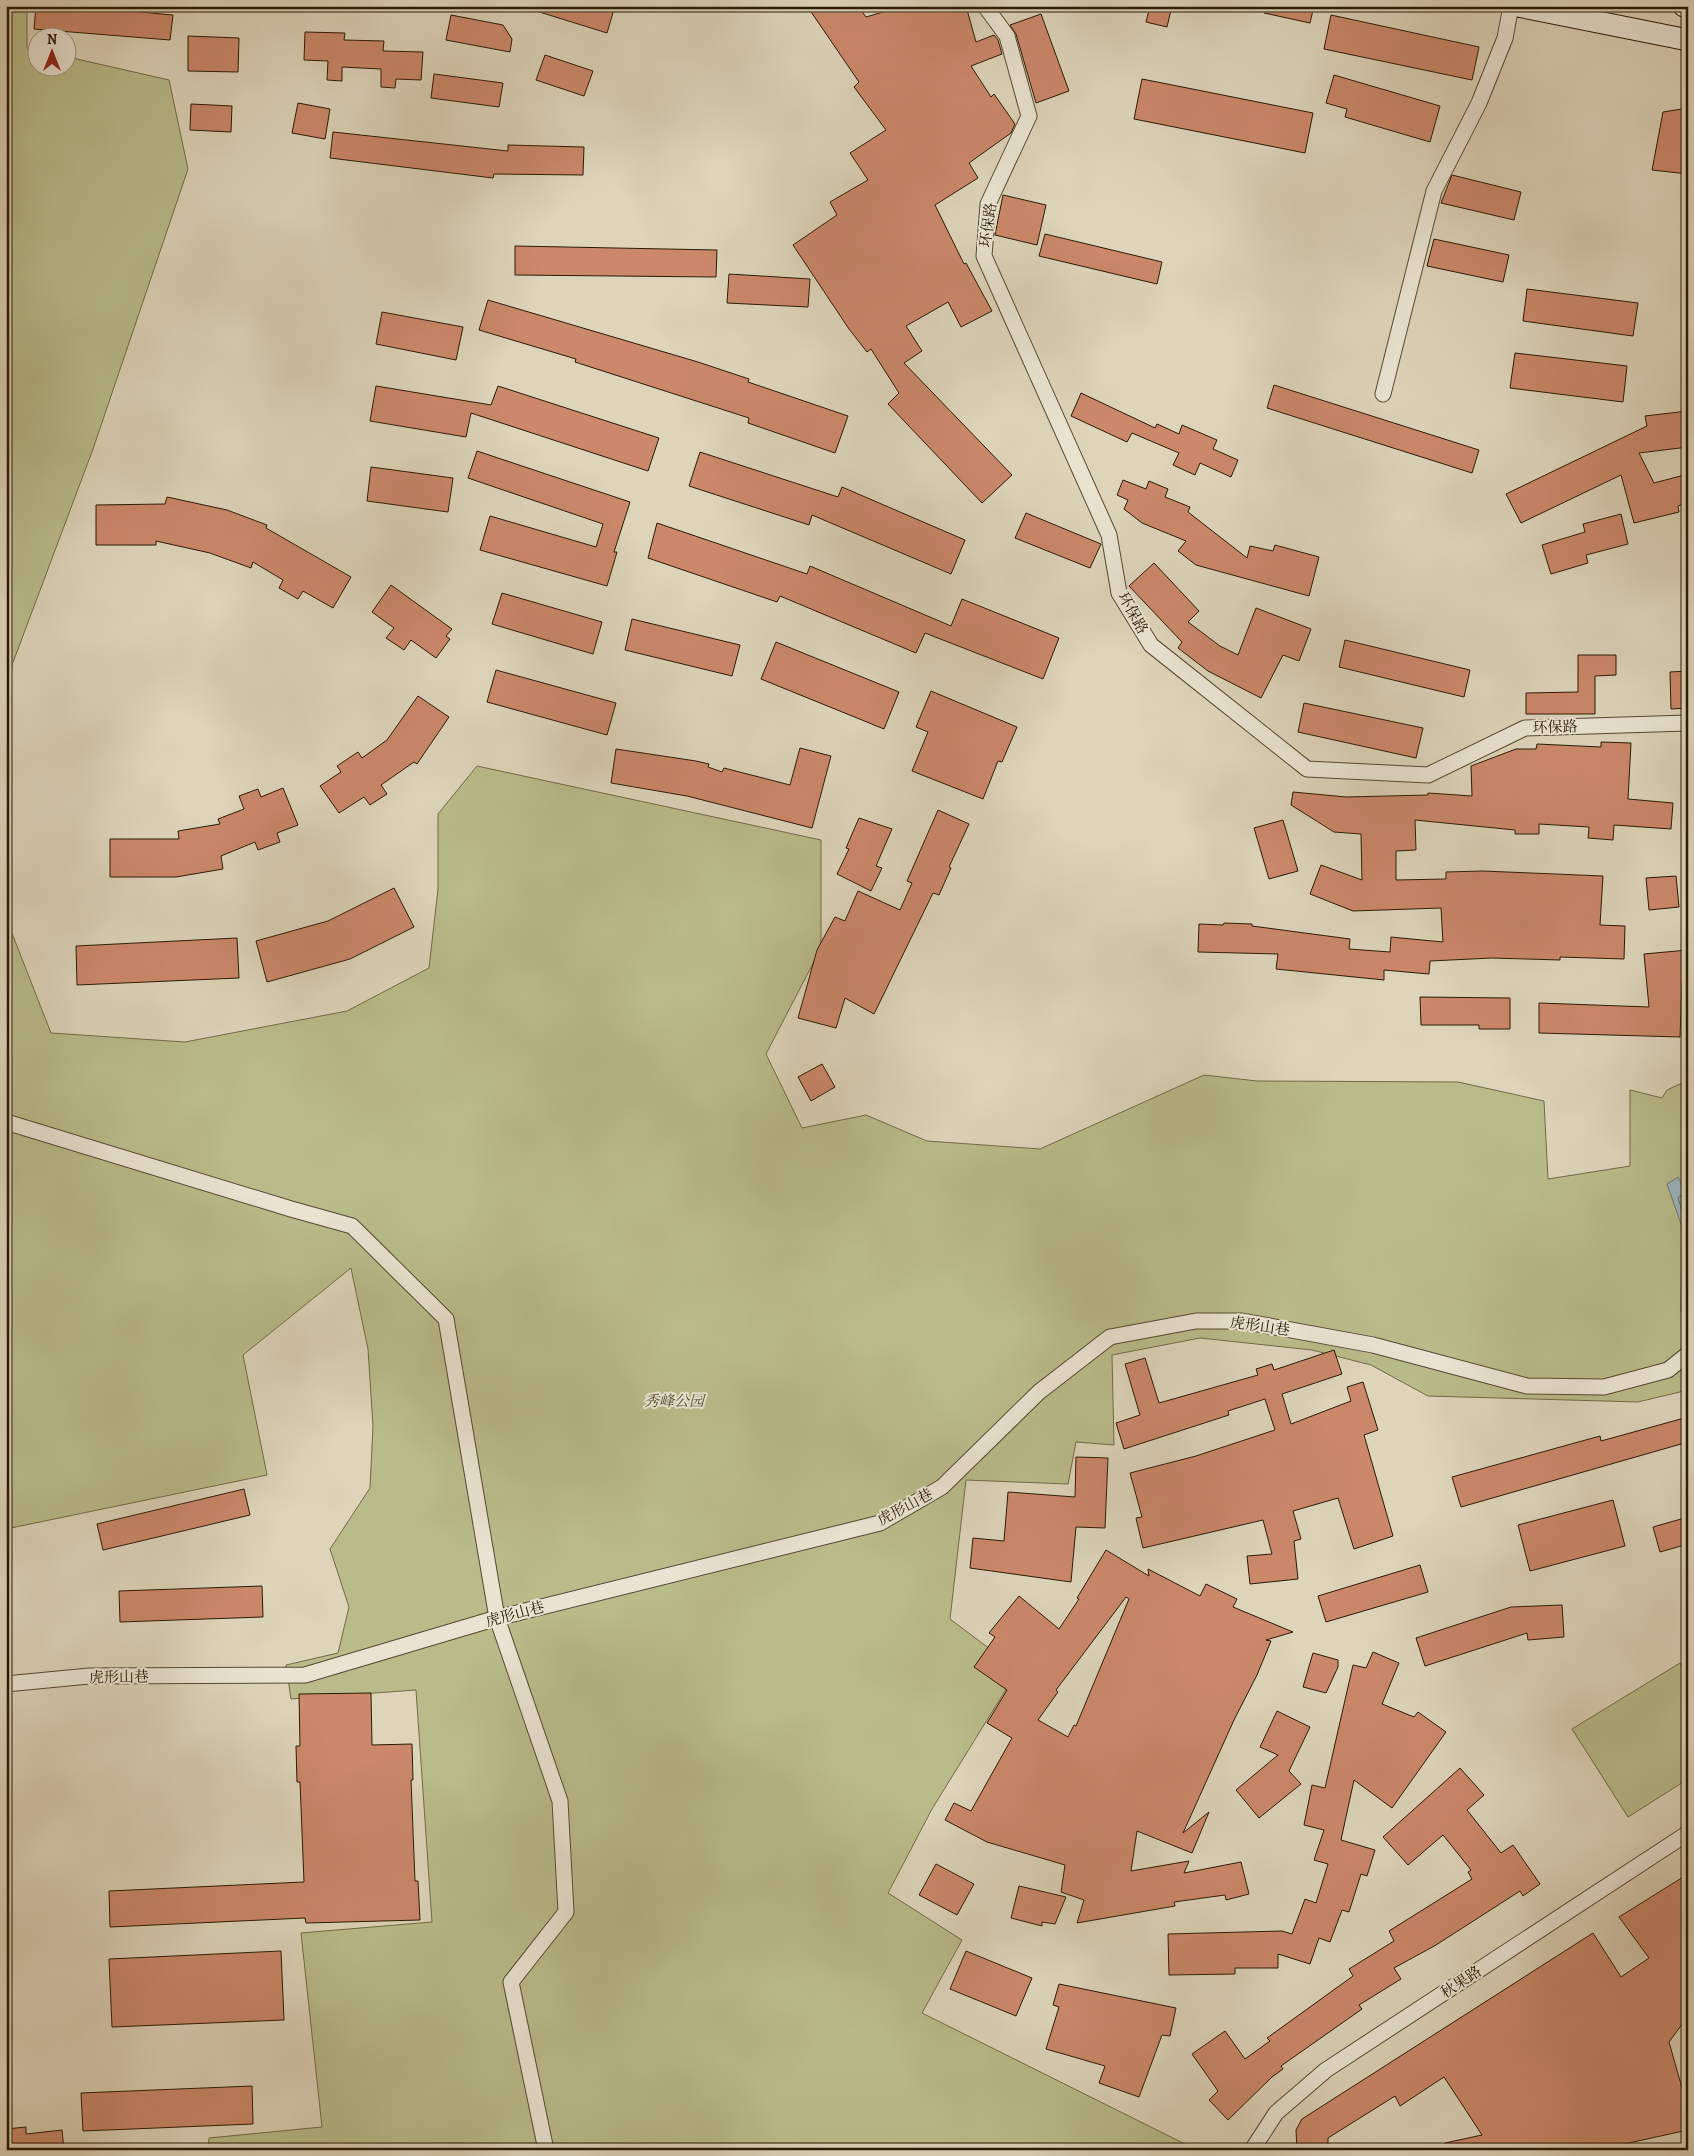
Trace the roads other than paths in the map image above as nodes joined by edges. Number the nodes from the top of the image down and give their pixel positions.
1 (985, 6) edge
2 (1511, 6) edge
3 (1518, 6) edge
4 (1688, 40) edge
5 (1383, 394) dead end
6 (1688, 723) edge
7 (6, 1122) edge
8 (1688, 1354) edge
9 (497, 1618) junction
10 (6, 1684) edge
11 (1688, 1833) edge
12 (546, 2150) edge
13 (1252, 2150) edge

1 - 6 street, 环保路
2 - 5 street
3 - 4 main road
7 - 9 street
8 - 9 street, 虎形山巷
9 - 10 street, 虎形山巷
9 - 12 street
11 - 13 street, 秋果路

